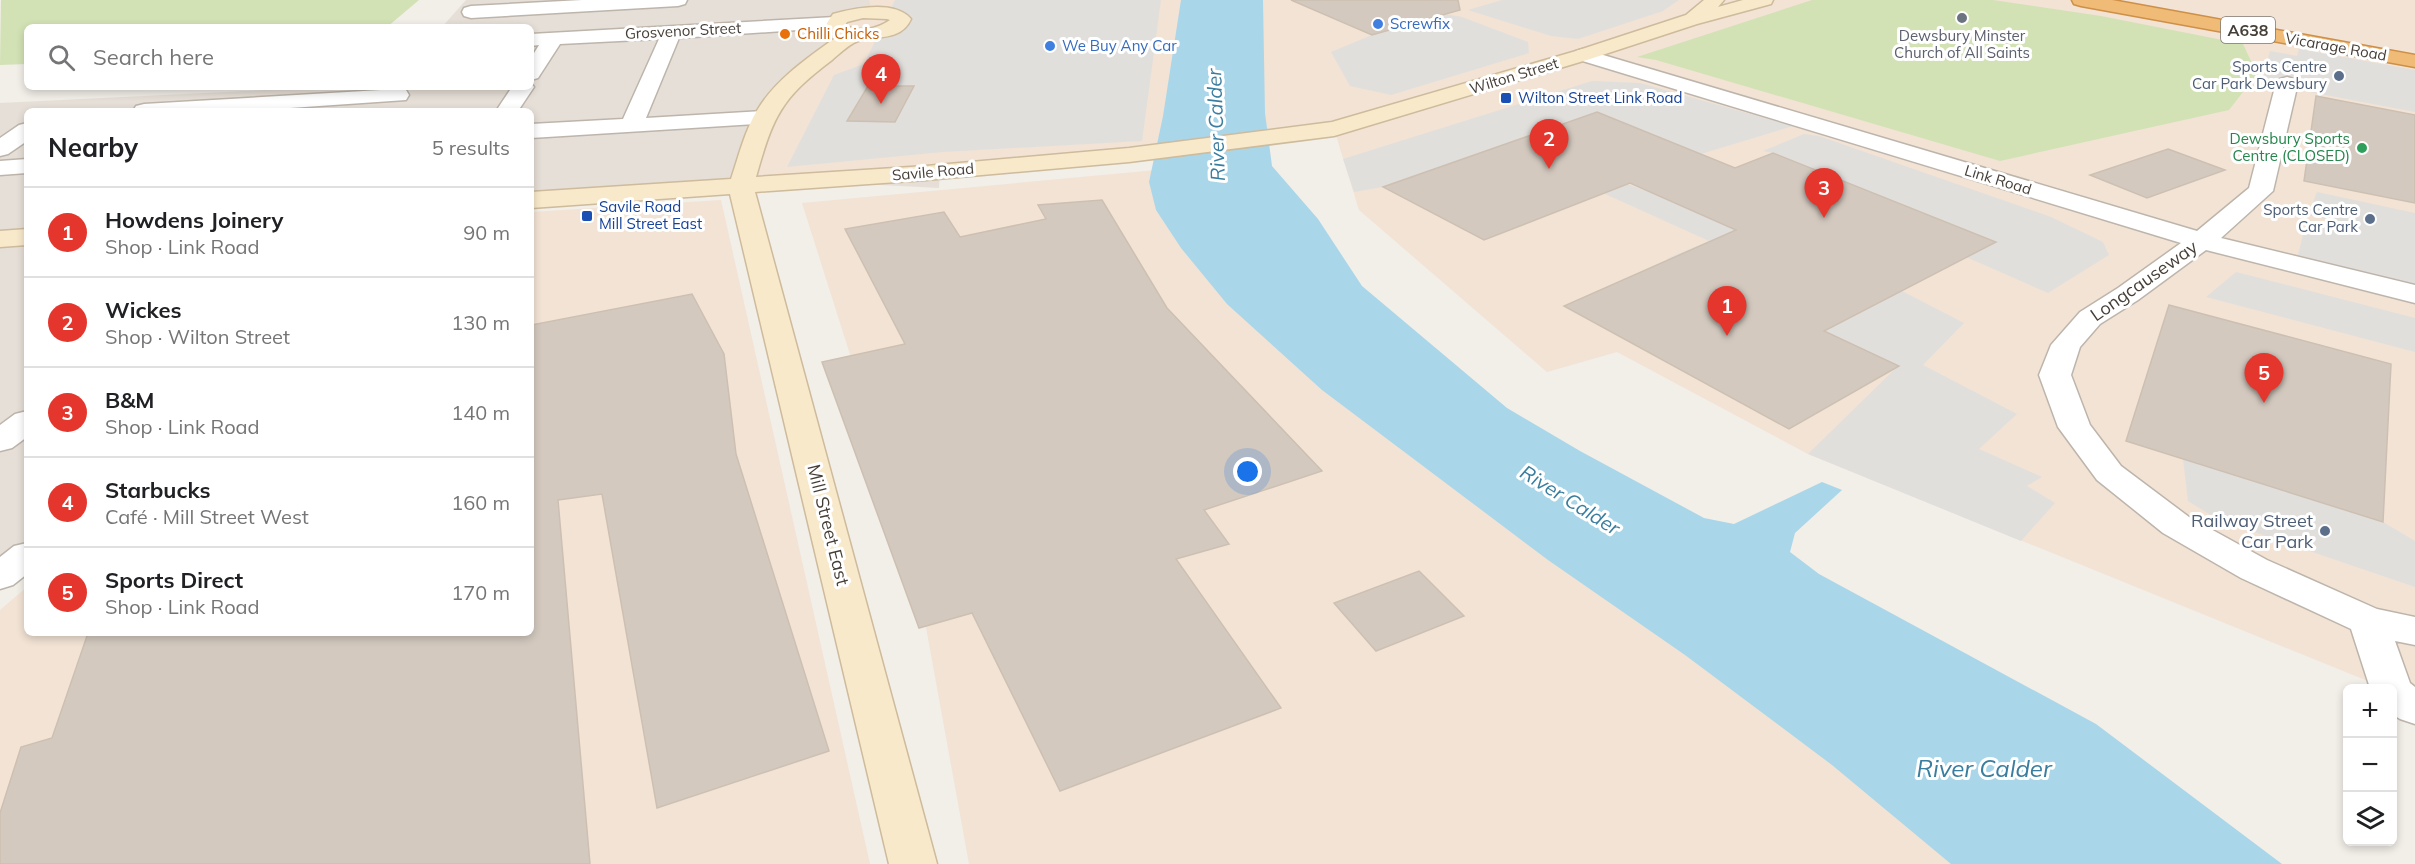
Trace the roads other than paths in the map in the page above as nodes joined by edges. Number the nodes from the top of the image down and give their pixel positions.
1 (678, 0) edge
2 (1715, 0) edge
3 (1764, 0) edge
4 (2080, 0) edge
5 (2133, 0) edge
6 (871, 6) edge
7 (471, 13) edge
8 (1693, 19) junction
9 (844, 28) junction
10 (672, 32) junction
11 (553, 39) junction
12 (534, 40) edge
13 (2415, 53) edge
14 (1583, 55) junction
15 (2415, 61) edge
16 (534, 69) edge
17 (2287, 83) dead end
18 (521, 90) edge
19 (397, 98) edge
20 (202, 108) edge
21 (509, 108) edge
22 (763, 118) junction
23 (632, 125) junction
24 (1334, 129) joint
25 (534, 130) edge
26 (24, 132) edge
27 (0, 149) edge
28 (24, 166) edge
29 (0, 168) edge
30 (741, 186) junction
31 (534, 200) edge
32 (24, 237) edge
33 (0, 239) edge
34 (2201, 241) junction
35 (2415, 294) edge
36 (24, 423) edge
37 (0, 441) edge
38 (24, 557) edge
39 (0, 576) edge
40 (2368, 621) junction
41 (2415, 631) edge
42 (2390, 684) edge
43 (2397, 694) edge
44 (2415, 708) edge
45 (913, 864) edge

1 - 7 street
2 - 8 main road, Wilton Street
3 - 8 main road, Wilton Street
4 - 15 highway, Vicarage Road / A638
5 - 13 highway, Vicarage Road / A638
6 - 9 main road
6 - 9 main road
8 - 14 main road, Wilton Street
9 - 10 street, Grosvenor Street
9 - 22 main road
10 - 11 street, Grosvenor Street
10 - 23 street
11 - 12 street, Grosvenor Street
11 - 16 street
14 - 24 main road, Wilton Street
14 - 34 street, Link Road
17 - 34 street, Longcauseway
18 - 21 street
19 - 20 street
22 - 23 street
22 - 30 main road
23 - 25 street
24 - 30 main road, Savile Road
26 - 27 street
28 - 29 street
30 - 31 main road, Savile Road
30 - 45 main road, Mill Street East
32 - 33 main road
34 - 35 street, Link Road
34 - 40 street, Longcauseway
36 - 37 street
38 - 39 street
40 - 41 street, Longcauseway
40 - 42 street
43 - 44 street

